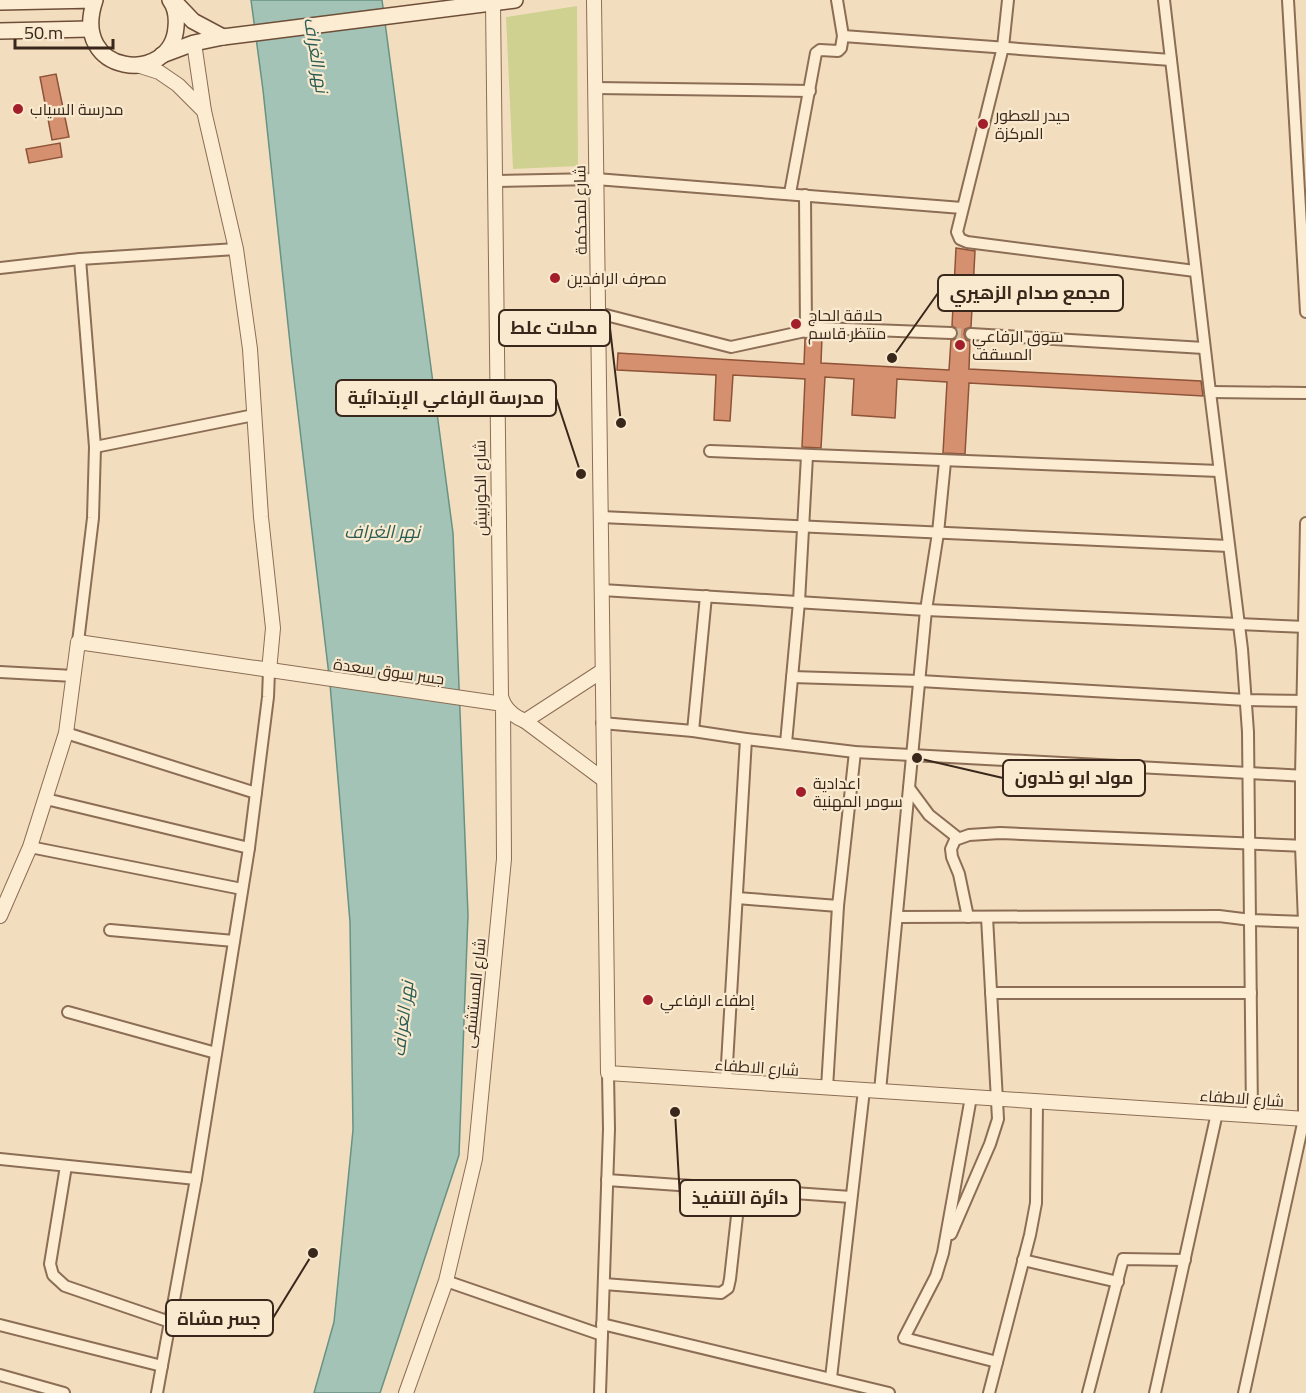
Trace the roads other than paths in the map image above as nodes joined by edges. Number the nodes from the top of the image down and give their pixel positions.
1 (57, 0) edge
2 (95, 0) edge
3 (171, 0) edge
4 (189, 0) edge
5 (515, 0) edge
6 (594, 0) edge
7 (837, 0) edge
8 (1008, 0) edge
9 (1164, 0) edge
10 (1288, 0) edge
11 (493, 1) edge
12 (0, 2) edge
13 (193, 21) junction
14 (90, 29) junction
15 (0, 32) edge
16 (843, 36) junction
17 (223, 38) junction
18 (195, 43) junction
19 (1003, 47) junction
20 (162, 55) junction
21 (1171, 60) junction
22 (137, 65) junction
23 (595, 88) junction
24 (810, 91) junction
25 (204, 111) junction
26 (596, 179) junction
27 (495, 181) junction
28 (790, 193) junction
29 (805, 195) junction
30 (962, 208) junction
31 (236, 249) junction
32 (80, 259) junction
33 (0, 268) edge
34 (1195, 271) junction
35 (1306, 312) edge
36 (598, 313) junction
37 (806, 332) junction
38 (951, 333) tunnel mouth
39 (971, 334) tunnel mouth
40 (1204, 348) junction
41 (1209, 392) junction
42 (1306, 393) edge
43 (254, 415) junction
44 (95, 447) junction
45 (710, 452) dead end
46 (807, 456) junction
47 (945, 462) junction
48 (1219, 471) junction
49 (601, 517) junction
50 (1306, 523) edge
51 (803, 528) junction
52 (938, 533) junction
53 (1229, 546) junction
54 (602, 590) junction
55 (706, 596) junction
56 (799, 602) junction
57 (926, 610) junction
58 (1239, 625) junction
59 (1305, 627) edge
60 (78, 642) junction
61 (269, 671) junction
62 (602, 671) junction
63 (0, 672) edge
64 (74, 676) junction
65 (792, 677) junction
66 (920, 681) junction
67 (1246, 700) junction
68 (1304, 701) edge
69 (502, 704) junction
70 (525, 721) junction
71 (602, 723) junction
72 (693, 730) junction
73 (66, 733) junction
74 (746, 739) junction
75 (786, 743) junction
76 (855, 752) junction
77 (913, 755) junction
78 (1249, 773) junction
79 (1303, 776) edge
80 (604, 780) junction
81 (909, 788) junction
82 (256, 793) junction
83 (46, 798) junction
84 (958, 838) junction
85 (1250, 844) junction
86 (1304, 846) edge
87 (30, 847) junction
88 (249, 848) junction
89 (242, 889) junction
90 (4, 894) edge
91 (737, 898) junction
92 (838, 906) junction
93 (0, 916) edge
94 (897, 917) junction
95 (968, 917) junction
96 (987, 917) junction
97 (1251, 920) junction
98 (1305, 922) edge
99 (110, 930) dead end
100 (234, 941) junction
101 (991, 993) junction
102 (1251, 993) junction
103 (68, 1012) dead end
104 (216, 1053) junction
105 (608, 1073) junction
106 (726, 1081) junction
107 (827, 1088) junction
108 (864, 1090) junction
109 (880, 1091) junction
110 (972, 1097) junction
111 (997, 1099) junction
112 (1037, 1101) junction
113 (1218, 1113) junction
114 (1252, 1115) junction
115 (1305, 1119) edge
116 (0, 1159) edge
117 (66, 1166) junction
118 (196, 1179) junction
119 (607, 1180) junction
120 (740, 1189) junction
121 (851, 1197) junction
122 (943, 1253) junction
123 (1023, 1260) junction
124 (1185, 1260) junction
125 (446, 1281) junction
126 (1118, 1282) junction
127 (604, 1284) junction
128 (170, 1322) junction
129 (0, 1325) edge
130 (602, 1330) junction
131 (997, 1362) junction
132 (162, 1366) junction
133 (0, 1375) edge
134 (831, 1378) junction
135 (869, 1391) edge
136 (64, 1393) edge
137 (157, 1393) edge
138 (406, 1393) edge
139 (600, 1393) edge
140 (889, 1393) edge
141 (989, 1393) edge
142 (1088, 1393) edge
143 (1155, 1393) edge
144 (1244, 1393) edge

1 - 2 main road
1 - 12 main road
2 - 14 main road
3 - 13 main road
3 - 20 main road
4 - 13 main road
5 - 11 main road
6 - 23 street, شارع لمحكمة
7 - 16 street
8 - 19 street
9 - 21 street
10 - 35 street
11 - 17 main road
11 - 27 street, شارع الكورنيش
13 - 17 main road
13 - 18 main road
14 - 15 main road
14 - 22 main road
16 - 19 street
16 - 24 street
17 - 18 main road
18 - 20 main road
18 - 25 street
19 - 21 street
19 - 30 street
20 - 22 main road
21 - 34 street
22 - 25 street
23 - 24 street
23 - 26 street, شارع لمحكمة
24 - 28 street
25 - 31 street
26 - 27 street
26 - 28 street
26 - 36 street, شارع لمحكمة
27 - 69 street, شارع الكورنيش
28 - 29 street
29 - 30 street
29 - 37 street
30 - 34 street
31 - 32 street
31 - 43 street
32 - 33 street
32 - 44 street
34 - 40 street
36 - 37 street
36 - 49 street, شارع لمحكمة
37 - 38 street
39 - 40 street
40 - 41 street
41 - 42 street
41 - 48 street
43 - 44 street
43 - 61 street
44 - 60 street
45 - 46 street
46 - 47 street
46 - 51 street
47 - 48 street
47 - 52 street
48 - 53 street
49 - 51 street
49 - 54 street, شارع لمحكمة
50 - 59 street
51 - 52 street
51 - 56 street
52 - 53 street
52 - 57 street
53 - 58 street
54 - 55 street
54 - 62 street, شارع لمحكمة
55 - 56 street
55 - 72 street
56 - 57 street
56 - 65 street
57 - 58 street
57 - 66 street
58 - 59 street
58 - 67 street
59 - 68 street
60 - 61 street, جسر سوق سعدة
60 - 64 street
61 - 69 street, جسر سوق سعدة
61 - 82 street
62 - 70 street
62 - 71 street
63 - 64 street
64 - 73 street
65 - 66 street
65 - 75 street
66 - 67 street
66 - 77 street
67 - 68 street
67 - 78 street
68 - 79 street
69 - 70 street
69 - 125 street, شارع المستشفى
70 - 80 street
71 - 72 street
71 - 80 street
72 - 74 street
73 - 82 street
73 - 83 street
74 - 75 street
74 - 91 street
75 - 76 street
76 - 77 street
76 - 92 street
77 - 78 street
77 - 81 street
78 - 79 street
78 - 85 street
79 - 86 street
80 - 105 street
81 - 84 street
81 - 94 street
82 - 88 street
83 - 87 street
83 - 88 street
84 - 85 street
84 - 95 street
85 - 86 street
85 - 97 street
86 - 98 street
87 - 89 street
87 - 90 street
88 - 89 street
89 - 100 street
90 - 93 street
91 - 92 street
91 - 106 street
92 - 107 street
94 - 95 street
94 - 109 street
95 - 96 street
96 - 97 street
96 - 101 street
97 - 98 street
97 - 102 street
98 - 115 street
99 - 100 street
100 - 104 street
101 - 102 street
101 - 111 street
102 - 114 street
103 - 104 street
104 - 118 street
105 - 106 street, شارع الاطفاء
105 - 119 street
106 - 107 street, شارع الاطفاء
107 - 108 street, شارع الاطفاء
108 - 109 street, شارع الاطفاء
108 - 121 street
109 - 110 street, شارع الاطفاء
110 - 111 street, شارع الاطفاء
110 - 122 street
111 - 112 street, شارع الاطفاء
111 - 122 street
112 - 113 street, شارع الاطفاء
112 - 123 street
113 - 114 street, شارع الاطفاء
113 - 124 street
114 - 115 street, شارع الاطفاء
115 - 144 street
116 - 117 street
117 - 118 street
117 - 128 street
118 - 128 street
119 - 120 street
119 - 127 street
120 - 121 street
120 - 127 street
121 - 134 street
122 - 131 street
123 - 126 street
123 - 131 street
124 - 126 street
124 - 143 street
125 - 130 street
125 - 138 street, شارع المستشفى
126 - 142 street
127 - 130 street
128 - 132 street
129 - 132 street
130 - 134 street
130 - 139 street
131 - 141 street
132 - 137 street
133 - 136 street
134 - 135 street
135 - 140 street

